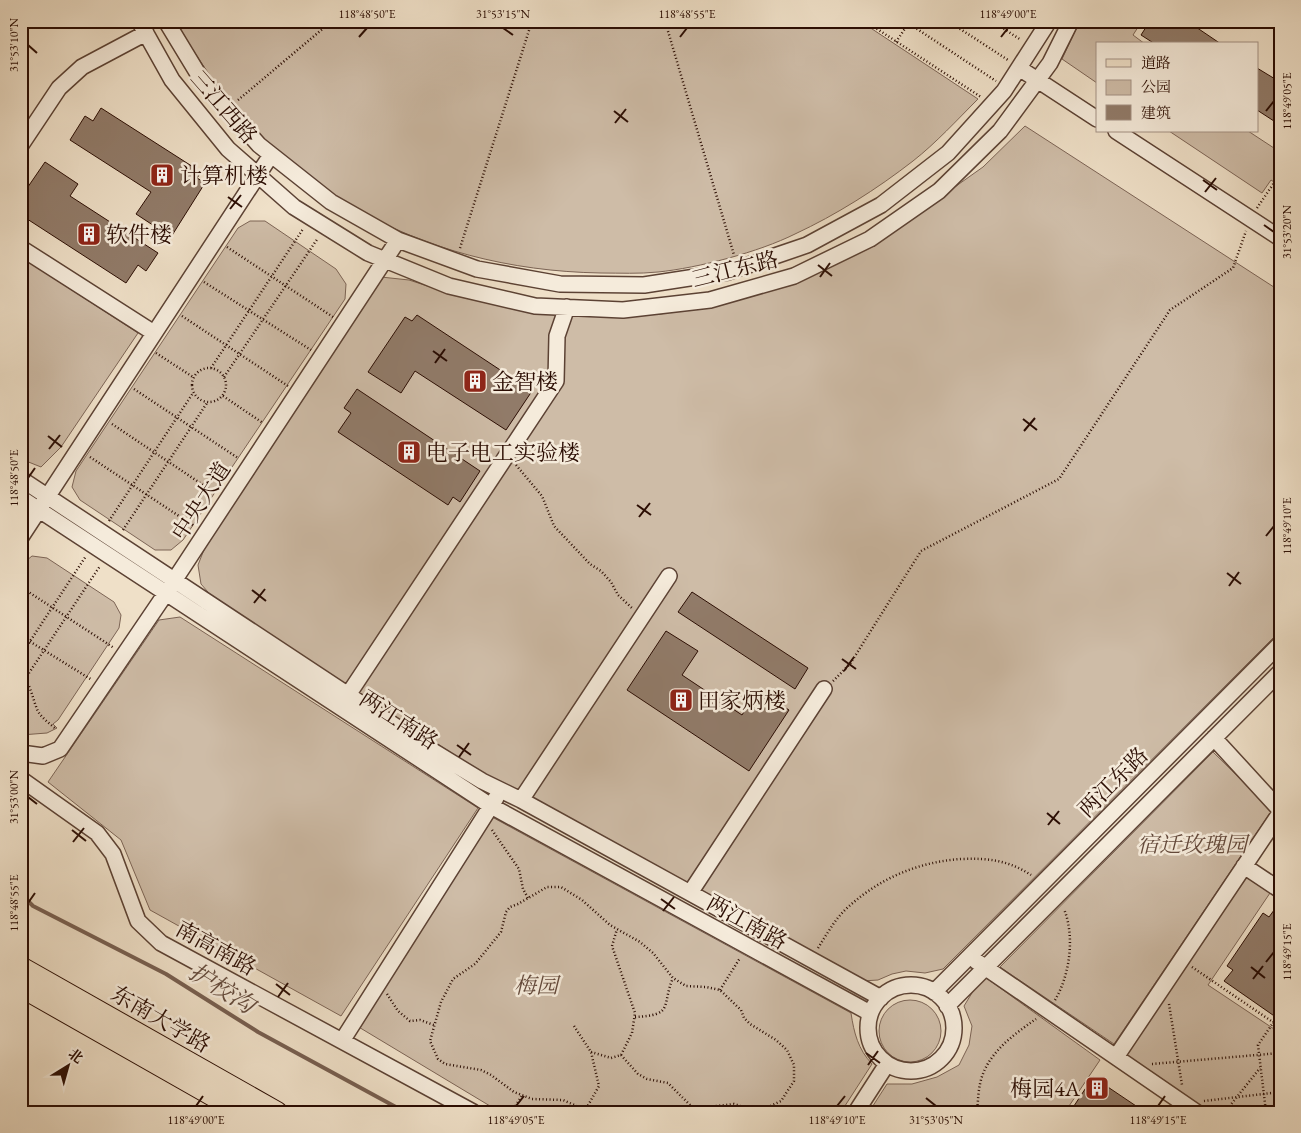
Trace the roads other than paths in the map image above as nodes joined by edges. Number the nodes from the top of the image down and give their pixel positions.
1 (166, 21) edge
2 (1049, 21) edge
3 (1071, 21) edge
4 (143, 27) edge
5 (1019, 68) junction
6 (1038, 81) junction
7 (1096, 118) edge
8 (1118, 132) edge
9 (21, 145) edge
10 (271, 155) junction
11 (258, 175) junction
12 (893, 196) junction
13 (331, 202) joint
14 (908, 213) junction
15 (318, 222) joint
16 (1280, 238) edge
17 (398, 240) junction
18 (21, 248) edge
19 (385, 260) junction
20 (754, 263) junction
21 (657, 283) junction
22 (761, 286) junction
23 (662, 306) junction
24 (567, 308) junction
25 (154, 333) junction
26 (21, 480) edge
27 (47, 497) junction
28 (21, 498) edge
29 (39, 510) junction
30 (21, 537) edge
31 (97, 539) junction
32 (668, 576) dead end
33 (170, 587) junction
34 (1280, 644) edge
35 (1280, 672) edge
36 (824, 689) road end
37 (348, 695) junction
38 (346, 711) junction
39 (1214, 738) junction
40 (21, 754) edge
41 (21, 779) edge
42 (501, 790) junction
43 (521, 800) junction
44 (487, 812) junction
45 (1280, 812) edge
46 (626, 858) junction
47 (1244, 866) junction
48 (618, 875) junction
49 (1280, 890) edge
50 (690, 893) junction
51 (764, 933) junction
52 (750, 947) junction
53 (969, 956) junction
54 (21, 967) edge
55 (985, 967) junction
56 (21, 987) edge
57 (934, 992) junction
58 (880, 998) junction
59 (947, 1006) junction
60 (870, 1013) junction
61 (342, 1040) junction
62 (1116, 1057) junction
63 (887, 1064) junction
64 (1191, 1108) edge
65 (240, 1112) edge
66 (277, 1112) edge
67 (473, 1112) edge
68 (856, 1112) edge

1 - 10 street, 三江西路
2 - 5 street, 三江东路
3 - 6 street, 三江东路
4 - 9 street
4 - 11 street, 三江西路
5 - 6 street
5 - 12 street, 三江东路
6 - 7 street
6 - 14 street, 三江东路
8 - 16 street
10 - 11 street
10 - 13 street, 三江西路
11 - 15 street, 三江西路
11 - 25 street
12 - 14 street
12 - 20 street, 三江东路
13 - 17 street, 三江东路
14 - 22 street, 三江东路
15 - 19 street, 三江东路
17 - 19 street, 中央大道
17 - 21 street, 三江东路
18 - 25 street
19 - 24 street, 三江东路
19 - 33 street, 中央大道
20 - 21 street, 三江东路
20 - 22 street
21 - 23 street
22 - 23 street, 三江东路
23 - 24 street, 三江东路
24 - 37 street
25 - 27 street
26 - 27 street, 两江南路
27 - 29 street
27 - 31 street, 两江南路
28 - 29 street, 两江南路
29 - 30 street
29 - 31 street, 两江南路
31 - 33 street, 两江南路
32 - 43 street
33 - 37 street, 两江南路
33 - 38 street, 两江南路
33 - 40 street, 中央大道
34 - 53 street, 两江东路
35 - 39 street, 两江东路
36 - 50 street
37 - 38 street
37 - 42 street, 两江南路
38 - 44 street, 两江南路
39 - 45 street
39 - 55 street, 两江东路
41 - 61 street, 南高南路
42 - 43 street, 两江南路
42 - 44 street
43 - 46 street, 两江南路
44 - 48 street, 两江南路
44 - 61 street
45 - 47 street
46 - 48 street
46 - 50 street, 两江南路
47 - 49 street
47 - 62 street
48 - 52 street, 两江南路
50 - 51 street, 两江南路
51 - 52 street
51 - 58 street, 两江南路
52 - 60 street, 两江南路
53 - 55 street
53 - 57 street, 两江东路
54 - 66 main road, 东南大学路
55 - 59 street, 两江东路
55 - 62 street
56 - 65 main road, 东南大学路
57 - 58 street
57 - 59 street
58 - 60 street
59 - 63 street
60 - 63 street
61 - 67 street, 南高南路
62 - 64 street
63 - 68 street

